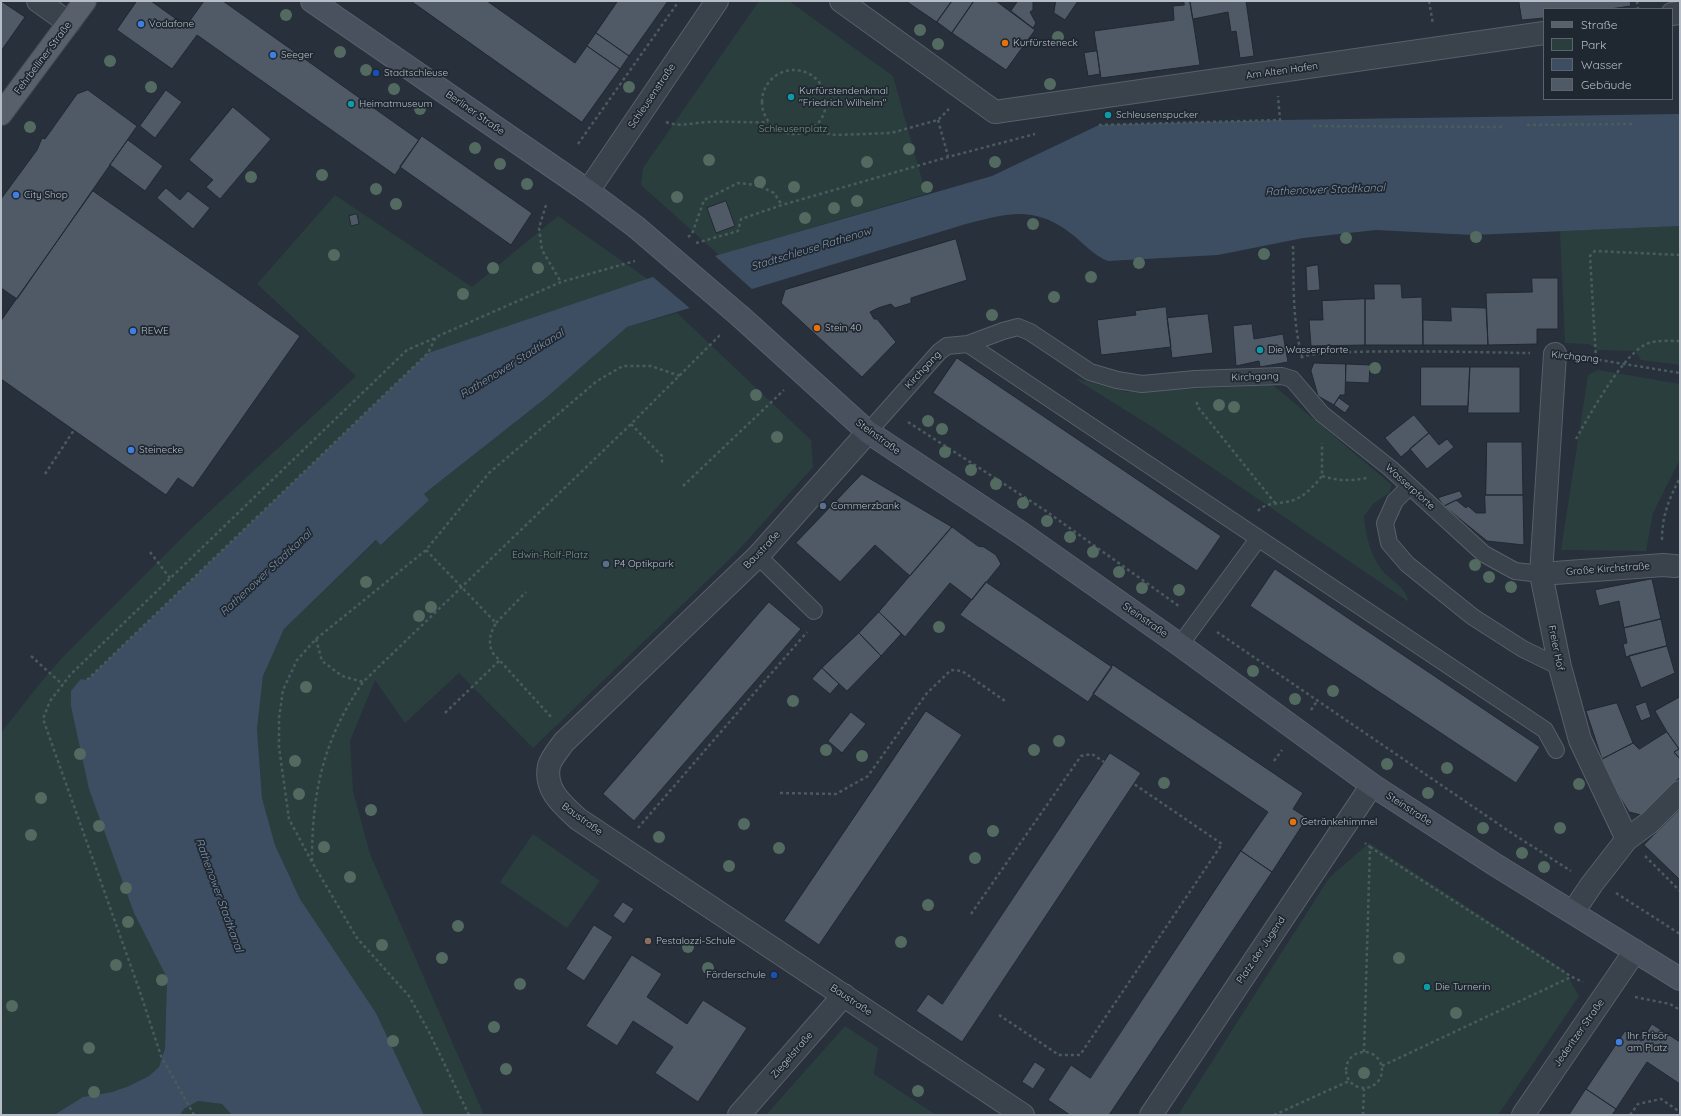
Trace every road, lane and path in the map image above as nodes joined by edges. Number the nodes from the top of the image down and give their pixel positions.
1 (38, 1) edge
2 (85, 1) edge
3 (312, 1) edge
4 (679, 1) edge
5 (717, 1) edge
6 (841, 1) edge
7 (69, 23) junction
8 (1543, 33) edge
9 (610, 99) junction
10 (1279, 105) dead end
11 (641, 112) junction
12 (1, 114) edge
13 (768, 122) junction
14 (1632, 124) dead end
15 (1527, 125) dead end
16 (1099, 126) dead end
17 (1313, 126) dead end
18 (1502, 127) dead end
19 (809, 131) junction
20 (578, 144) dead end
21 (588, 191) junction
22 (546, 205) dead end
23 (636, 227) joint
24 (692, 234) dead end
25 (1293, 246) dead end
26 (1680, 255) edge
27 (723, 333) dead end
28 (436, 337) junction
29 (1680, 341) edge
30 (968, 344) junction
31 (1555, 354) junction
32 (1302, 356) junction
33 (1596, 359) junction
34 (1626, 364) junction
35 (800, 372) junction
36 (1680, 373) edge
37 (680, 376) junction
38 (1292, 379) junction
39 (1195, 380) junction
40 (888, 408) junction
41 (1322, 414) junction
42 (631, 424) junction
43 (74, 430) dead end
44 (868, 432) junction
45 (1575, 441) dead end
46 (662, 464) dead end
47 (1390, 468) junction
48 (45, 474) dead end
49 (1322, 476) junction
50 (1680, 478) edge
51 (683, 486) dead end
52 (1409, 487) junction
53 (1275, 503) junction
54 (1244, 530) junction
55 (1258, 539) junction
56 (426, 550) junction
57 (150, 552) dead end
58 (758, 556) junction
59 (1669, 566) joint
60 (1541, 574) junction
61 (170, 578) junction
62 (462, 587) junction
63 (526, 592) dead end
64 (814, 611) joint
65 (1199, 620) junction
66 (496, 623) junction
67 (316, 639) junction
68 (1180, 645) junction
69 (31, 656) dead end
70 (499, 661) junction
71 (1560, 667) junction
72 (87, 680) dead end
73 (363, 682) junction
74 (63, 685) junction
75 (1005, 701) dead end
76 (445, 713) dead end
77 (564, 742) junction
78 (1285, 747) dead end
79 (1556, 750) dead end
80 (1274, 761) dead end
81 (1104, 762) dead end
82 (1134, 784) dead end
83 (1372, 785) junction
84 (1680, 792) edge
85 (780, 793) dead end
86 (1344, 827) junction
87 (1627, 840) junction
88 (622, 846) junction
89 (1370, 847) junction
90 (312, 862) junction
91 (1592, 884) junction
92 (1680, 891) edge
93 (1573, 912) junction
94 (971, 914) dead end
95 (1680, 934) edge
96 (1635, 952) junction
97 (1680, 979) edge
98 (844, 995) junction
99 (999, 1014) dead end
100 (1364, 1052) junction
101 (1382, 1066) junction
102 (1349, 1081) junction
103 (1364, 1089) junction
104 (1680, 1112) edge
105 (194, 1115) edge
106 (469, 1115) edge
107 (739, 1115) edge
108 (1023, 1115) edge
109 (1151, 1115) edge
110 (1274, 1115) edge
111 (1363, 1115) edge
112 (1523, 1115) edge
113 (1630, 1115) edge

1 - 7 street
2 - 7 main road, Fehrbelliner Straße
3 - 21 main road, Berliner Straße
4 - 9 path
5 - 11 street, Schleusenstraße
6 - 8 street, Am Alten Hafen
7 - 12 main road, Fehrbelliner Straße
9 - 11 path
9 - 20 path
10 - 16 path
11 - 13 path
11 - 21 street, Schleusenstraße
13 - 19 path
13 - 19 path
14 - 15 path
17 - 18 path
19 - 24 path
21 - 23 main road, Berliner Straße
22 - 28 path
23 - 35 main road, Steinstraße, bridge
25 - 32 path
26 - 33 path
27 - 37 path
28 - 61 path
28 - 72 path
29 - 34 path
30 - 39 lane, Kirchgang
30 - 40 lane, Kirchgang
30 - 54 lane
31 - 32 path, Kirchgang
31 - 33 path, Kirchgang
31 - 60 street, Freier Hof
32 - 38 path, Kirchgang
33 - 34 path, Kirchgang
34 - 36 path, Kirchgang
34 - 45 path
35 - 44 main road, Steinstraße
35 - 51 path
37 - 42 path
37 - 56 path
38 - 39 lane, Kirchgang
38 - 41 lane, Wasserpforte
39 - 53 path
40 - 44 lane, Kirchgang
40 - 65 path
41 - 47 lane, Wasserpforte
41 - 49 path
42 - 46 path
42 - 62 path
43 - 48 path
44 - 58 street, Baustraße
44 - 68 main road, Steinstraße
47 - 49 path
47 - 52 lane, Wasserpforte
49 - 53 path
50 - 59 path
52 - 60 lane, Wasserpforte
52 - 71 lane
53 - 54 path
54 - 55 lane
55 - 65 lane
55 - 79 lane
56 - 62 path
56 - 67 path
57 - 61 path
58 - 64 lane
58 - 77 street, Baustraße
59 - 60 street, Große Kirchstraße
60 - 71 street, Freier Hof
61 - 74 path
62 - 66 path
62 - 73 path
63 - 66 path
64 - 88 path
65 - 68 lane
65 - 91 path
66 - 70 path
67 - 73 path
67 - 90 path
68 - 83 main road, Steinstraße
69 - 74 path
70 - 76 path
70 - 77 path
71 - 87 street, Freier Hof
73 - 90 path
74 - 105 path
75 - 85 path
77 - 88 street, Baustraße
78 - 80 path
81 - 94 path
82 - 99 path
83 - 86 street, Platz der Jugend
83 - 93 main road, Steinstraße
84 - 87 street
86 - 89 path
86 - 109 street, Platz der Jugend
87 - 91 street
87 - 92 path
88 - 98 street, Baustraße
89 - 100 path
89 - 101 path
90 - 106 path
91 - 93 street
91 - 95 path
93 - 96 main road, Steinstraße
96 - 97 main road, Steinstraße
96 - 112 street, Jederitzer Straße
98 - 107 street, Ziegelstraße
98 - 108 street, Baustraße
100 - 101 path
100 - 102 path
101 - 103 path
102 - 103 path
102 - 110 path
103 - 111 path
104 - 113 path

